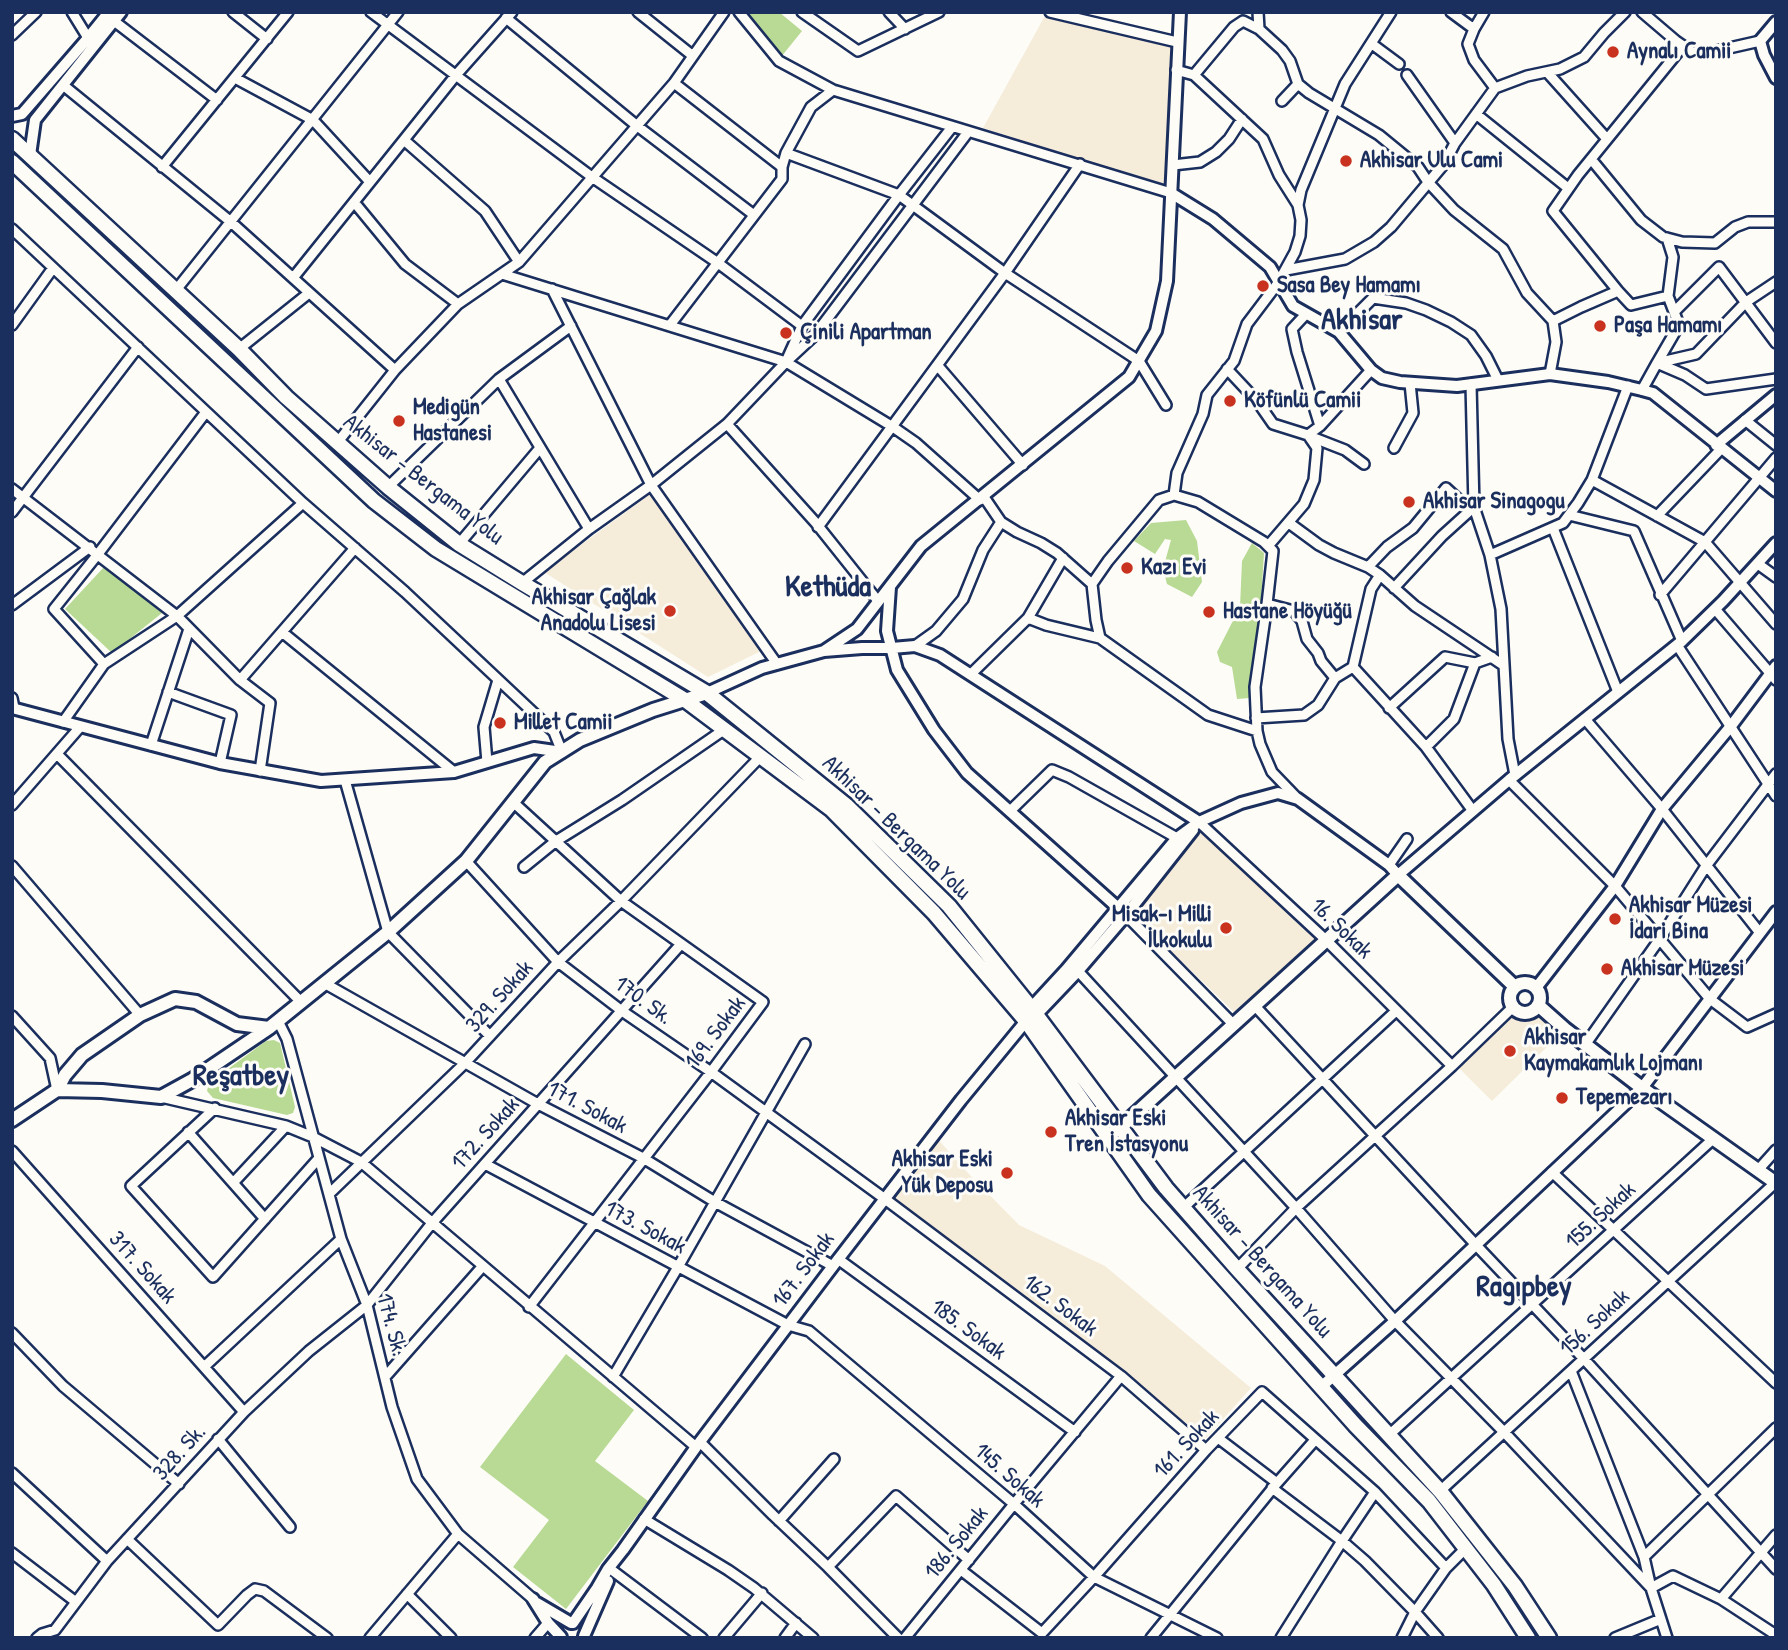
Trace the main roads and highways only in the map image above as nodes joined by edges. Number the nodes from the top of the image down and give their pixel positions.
1 (12, 139) edge
2 (12, 162) edge
3 (707, 693) junction
4 (685, 700) junction
5 (1515, 987) junction
6 (1538, 1005) junction
7 (1031, 1014) junction
8 (273, 1024) junction
9 (57, 1090) junction
10 (12, 1120) edge
11 (1121, 1127) junction
12 (1107, 1137) junction
13 (1775, 1183) edge
14 (1528, 1638) edge
15 (1549, 1638) edge

1 - 3 main road, Akhisar - Bergama Yolu
2 - 4 main road, Akhisar - Bergama Yolu
3 - 4 main road
3 - 7 main road, Akhisar - Bergama Yolu
4 - 7 main road, Akhisar - Bergama Yolu
4 - 8 main road
5 - 6 main road
5 - 6 main road
5 - 11 main road
6 - 13 main road
7 - 11 main road, Akhisar - Bergama Yolu
7 - 12 main road, Akhisar - Bergama Yolu
8 - 9 main road
8 - 9 main road
9 - 10 main road
11 - 12 main road
11 - 15 main road, Akhisar - Bergama Yolu
12 - 14 main road, Akhisar - Bergama Yolu

